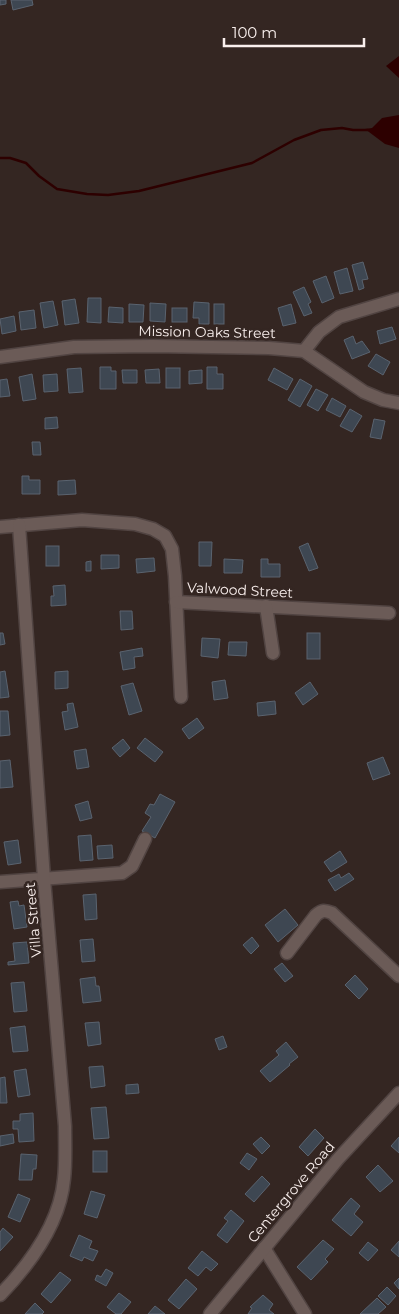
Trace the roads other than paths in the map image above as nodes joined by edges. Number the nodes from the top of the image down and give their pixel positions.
1 (399, 299) edge
2 (304, 351) junction
3 (0, 357) edge
4 (399, 402) edge
5 (19, 525) junction
6 (0, 526) edge
7 (176, 602) junction
8 (266, 606) junction
9 (388, 613) dead end
10 (273, 653) dead end
11 (180, 697) dead end
12 (145, 840) dead end
13 (44, 879) junction
14 (0, 882) edge
15 (287, 953) dead end
16 (399, 976) edge
17 (399, 1093) edge
18 (264, 1248) junction
19 (0, 1295) edge
20 (210, 1314) edge
21 (305, 1314) edge

1 - 2 street
2 - 3 street, Mission Oaks Street
2 - 4 street
5 - 6 street, Valwood Street
5 - 7 street, Valwood Street
5 - 13 street, Villa Street
7 - 8 street, Valwood Street
7 - 11 street
8 - 9 street, Valwood Street
8 - 10 street
12 - 13 street
13 - 14 street
13 - 19 street, Villa Street
15 - 16 street
17 - 18 street, Centergrove Road
18 - 20 street, Centergrove Road
18 - 21 street

